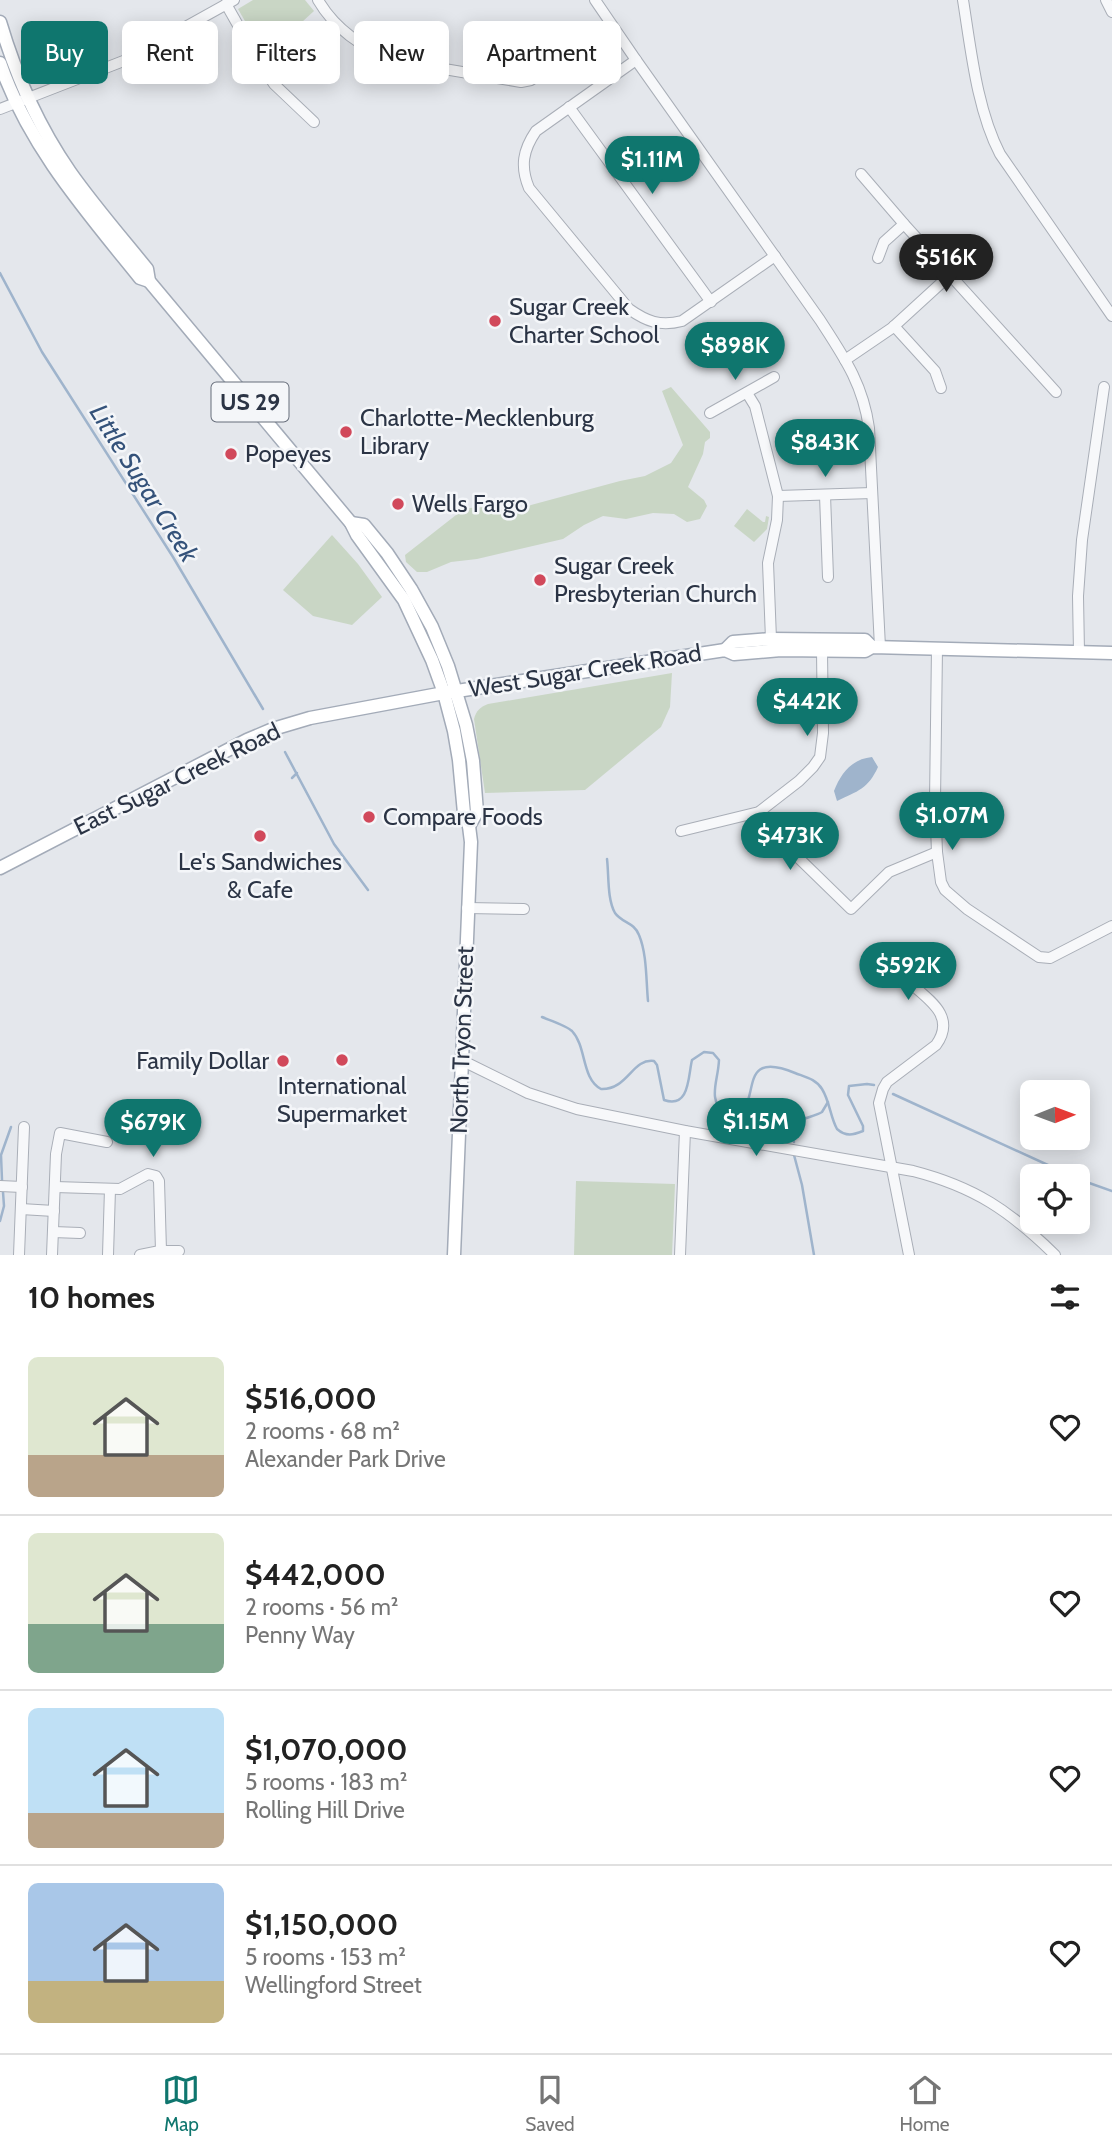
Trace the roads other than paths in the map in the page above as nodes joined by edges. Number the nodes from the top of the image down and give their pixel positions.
1 (318, 0) edge
2 (595, 0) edge
3 (963, 0) edge
4 (230, 2) edge
5 (608, 21) edge
6 (0, 22) edge
7 (621, 39) edge
8 (636, 60) junction
9 (0, 63) edge
10 (463, 72) edge
11 (22, 101) junction
12 (569, 107) junction
13 (0, 109) edge
14 (314, 122) dead end
15 (861, 174) dead end
16 (904, 224) junction
17 (775, 256) junction
18 (878, 258) dead end
19 (950, 275) junction
20 (710, 302) junction
21 (1112, 316) edge
22 (894, 326) junction
23 (845, 360) junction
24 (774, 377) dead end
25 (1104, 387) dead end
26 (942, 388) dead end
27 (1056, 392) dead end
28 (747, 393) junction
29 (710, 414) dead end
30 (872, 493) junction
31 (825, 495) junction
32 (778, 496) junction
33 (828, 577) dead end
34 (771, 639) junction
35 (876, 647) junction
36 (937, 648) junction
37 (725, 650) junction
38 (822, 650) junction
39 (1079, 652) junction
40 (1112, 653) edge
41 (450, 692) junction
42 (759, 812) junction
43 (681, 831) dead end
44 (937, 852) junction
45 (0, 868) edge
46 (467, 908) junction
47 (524, 909) dead end
48 (1112, 926) edge
49 (886, 963) dead end
50 (461, 1060) junction
51 (24, 1127) dead end
52 (685, 1131) junction
53 (107, 1142) dead end
54 (891, 1167) junction
55 (0, 1186) edge
56 (22, 1187) junction
57 (55, 1187) junction
58 (110, 1189) junction
59 (21, 1209) junction
60 (54, 1211) junction
61 (53, 1232) junction
62 (80, 1233) dead end
63 (161, 1251) junction
64 (178, 1251) dead end
65 (19, 1255) edge
66 (52, 1255) edge
67 (108, 1255) edge
68 (139, 1255) edge
69 (454, 1255) edge
70 (680, 1255) edge
71 (909, 1255) edge
72 (1055, 1255) edge

1 - 10 street
2 - 5 street
3 - 21 street
4 - 11 street
4 - 14 street
6 - 11 main road, North Tryon Street / US 29
7 - 8 street
8 - 12 street
8 - 17 street
9 - 11 main road, North Tryon Street / US 29
11 - 13 street
11 - 41 main road, North Tryon Street / US 29
12 - 20 street
12 - 20 street
15 - 16 street
16 - 18 street
16 - 19 street
17 - 20 street
17 - 23 street
19 - 22 street
19 - 27 street
22 - 23 street
22 - 26 street
23 - 30 street
24 - 28 street
25 - 39 street
28 - 29 street
28 - 32 street
30 - 31 street
30 - 35 street
31 - 32 street
31 - 33 street
32 - 34 street
34 - 35 main road, West Sugar Creek Road
34 - 37 main road, West Sugar Creek Road
35 - 36 main road, West Sugar Creek Road
35 - 38 main road, West Sugar Creek Road
36 - 39 main road, West Sugar Creek Road
36 - 44 street
37 - 38 main road, West Sugar Creek Road
37 - 41 main road, West Sugar Creek Road
38 - 42 street
39 - 40 main road, West Sugar Creek Road
41 - 45 main road, East Sugar Creek Road
41 - 46 main road, North Tryon Street / US 29
42 - 43 street
42 - 44 street
44 - 48 street
46 - 47 street
46 - 50 main road, North Tryon Street / US 29
49 - 54 street
50 - 52 street
50 - 69 main road, North Tryon Street / US 29
51 - 56 street
52 - 54 street
52 - 70 street
53 - 57 street
54 - 71 street
54 - 72 street
55 - 56 street
56 - 59 street
57 - 58 street
57 - 60 street
58 - 63 street
58 - 67 street
59 - 60 street
59 - 65 street
60 - 61 street
61 - 62 street
61 - 66 street
63 - 64 street
63 - 68 street

